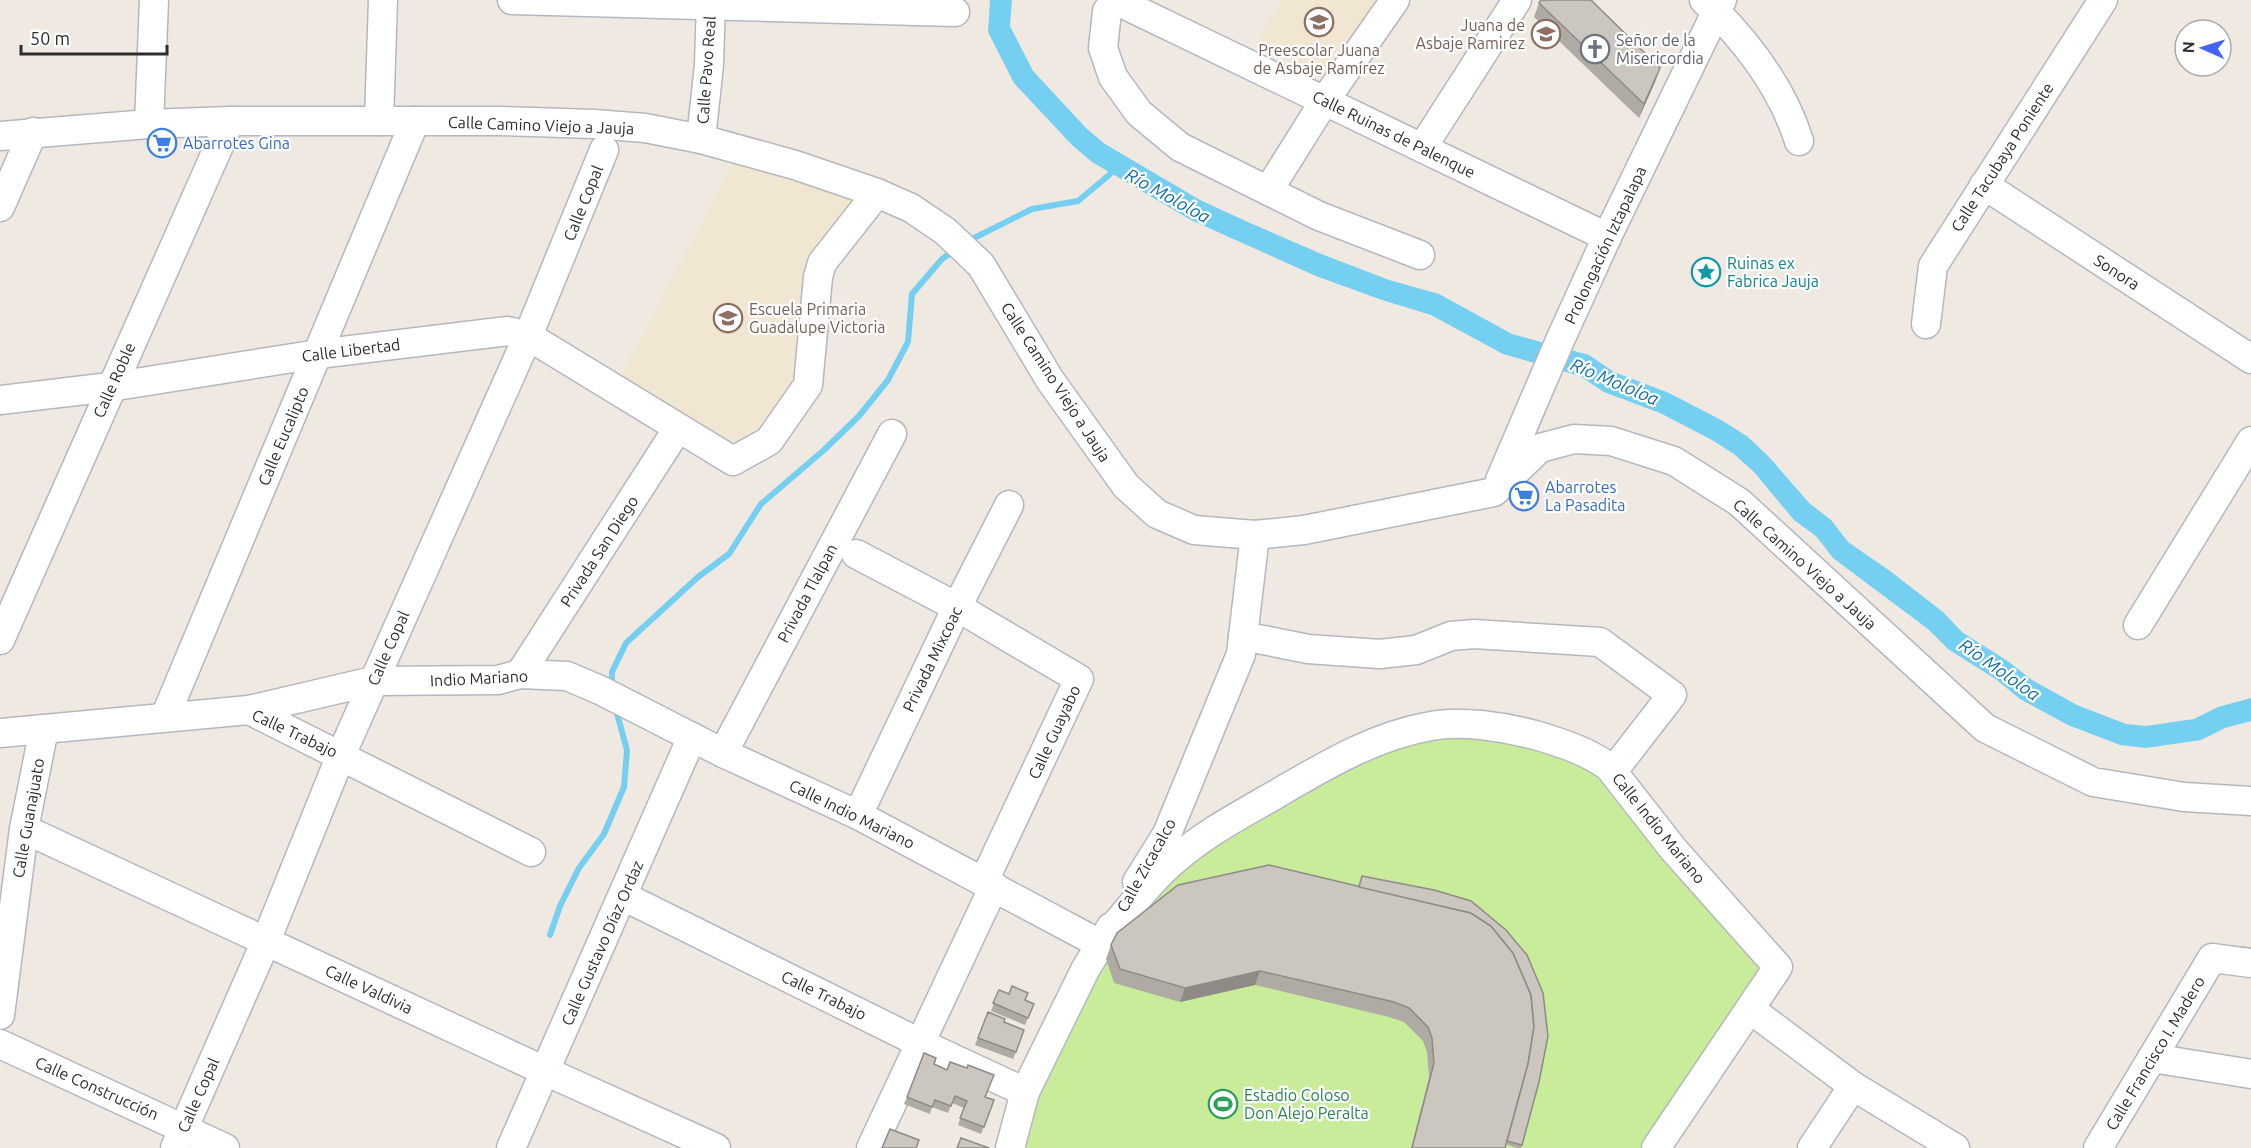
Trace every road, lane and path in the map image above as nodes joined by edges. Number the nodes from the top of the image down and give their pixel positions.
1 (154, 0) edge
2 (383, 0) edge
3 (512, 0) edge
4 (1115, 0) edge
5 (1395, 0) edge
6 (1517, 0) edge
7 (2103, 0) edge
8 (598, 1) edge
9 (710, 3) edge
10 (823, 4) edge
11 (1714, 4) edge
12 (939, 8) edge
13 (1325, 100) junction
14 (230, 121) junction
15 (379, 121) junction
16 (415, 121) junction
17 (149, 124) junction
18 (33, 132) junction
19 (0, 136) edge
20 (700, 139) junction
21 (1799, 141) dead end
22 (1422, 148) junction
23 (604, 150) dead end
24 (1984, 185) junction
25 (1268, 191) junction
26 (878, 193) junction
27 (0, 207) edge
28 (1607, 237) junction
29 (1420, 255) dead end
30 (1926, 324) dead end
31 (528, 336) junction
32 (318, 354) junction
33 (2251, 359) edge
34 (111, 387) junction
35 (0, 400) edge
36 (678, 428) junction
37 (892, 434) dead end
38 (2251, 441) edge
39 (1494, 492) junction
40 (1009, 505) dead end
41 (1255, 535) junction
42 (856, 554) dead end
43 (957, 608) junction
44 (2138, 625) dead end
45 (1243, 636) junction
46 (0, 640) edge
47 (520, 674) junction
48 (373, 681) junction
49 (600, 690) joint
50 (249, 710) junction
51 (165, 717) junction
52 (44, 729) junction
53 (0, 733) edge
54 (693, 737) junction
55 (723, 753) junction
56 (341, 755) junction
57 (1612, 771) junction
58 (2251, 801) edge
59 (858, 815) junction
60 (24, 829) junction
61 (531, 852) dead end
62 (989, 884) junction
63 (623, 896) junction
64 (266, 941) junction
65 (1102, 941) junction
66 (2251, 963) edge
67 (1750, 1009) junction
68 (0, 1015) edge
69 (920, 1043) junction
70 (0, 1044) edge
71 (2152, 1058) junction
72 (545, 1071) junction
73 (2251, 1074) edge
74 (1853, 1086) junction
75 (1025, 1092) junction
76 (179, 1138) edge
77 (225, 1148) edge
78 (511, 1148) edge
79 (716, 1148) edge
80 (871, 1148) edge
81 (1010, 1148) edge
82 (1656, 1148) edge
83 (1812, 1148) edge
84 (1955, 1148) edge
85 (2098, 1148) edge

1 - 17 street
2 - 15 street
3 - 8 street
4 - 13 street, Calle Ruinas de Palenque
4 - 25 street
5 - 13 street
6 - 22 street
7 - 24 street, Calle Tacubaya Poniente
8 - 9 street
9 - 10 street
9 - 20 street, Calle Pavo Real
10 - 12 street
11 - 21 street
11 - 28 street, Prolongación Iztapalapa
13 - 22 street, Calle Ruinas de Palenque
13 - 25 street
14 - 15 street, Calle Camino Viejo a Jauja
14 - 17 street, Calle Camino Viejo a Jauja
14 - 34 street, Calle Roble
15 - 16 street, Calle Camino Viejo a Jauja
16 - 20 street, Calle Camino Viejo a Jauja
16 - 32 street, Calle Eucalipto
17 - 18 street, Calle Camino Viejo a Jauja
18 - 19 street, Calle Camino Viejo a Jauja
18 - 27 street
20 - 26 street, Calle Camino Viejo a Jauja
22 - 28 street, Calle Ruinas de Palenque
23 - 31 street, Calle Copal
24 - 30 street, Calle Tacubaya Poniente
24 - 33 street, Sonora
25 - 29 street
26 - 36 street, Calle Libertad
26 - 41 street, Calle Camino Viejo a Jauja
28 - 39 street, Prolongación Iztapalapa
31 - 32 street, Calle Libertad
31 - 36 street, Calle Libertad
31 - 48 street, Calle Copal
32 - 34 street, Calle Libertad
32 - 51 street, Calle Eucalipto
34 - 35 street, Calle Libertad
34 - 46 street, Calle Roble
36 - 47 street, Privada San Diego
37 - 55 street, Privada Tlalpan
38 - 44 street
39 - 41 street, Calle Camino Viejo a Jauja
39 - 58 street, Calle Camino Viejo a Jauja
40 - 43 street, Privada Mixcoac
41 - 45 street, Calle Zicacalco
42 - 43 street
43 - 59 street, Privada Mixcoac
43 - 62 street, Calle Guayabo
45 - 57 street
45 - 65 street, Calle Zicacalco
47 - 48 street, Indio Mariano
47 - 49 street, Indio Mariano
48 - 50 street, Indio Mariano
48 - 56 street, Calle Copal
49 - 54 street, Calle Indio Mariano
50 - 51 street, Calle Trabajo
50 - 56 street, Calle Trabajo
51 - 52 street, Calle Trabajo
52 - 53 street, Calle Trabajo
52 - 60 street, Calle Guanajuato
54 - 55 street, Calle Indio Mariano
54 - 63 street, Calle Gustavo Díaz Ordaz
55 - 59 street, Calle Indio Mariano
56 - 61 street, Calle Trabajo
56 - 64 street, Calle Copal
57 - 65 street, Calle Indio Mariano
57 - 67 street, Calle Indio Mariano
59 - 62 street, Calle Indio Mariano
60 - 64 street, Calle Valdivia
60 - 68 street, Calle Guanajuato
62 - 65 street, Calle Indio Mariano
62 - 69 street, Calle Guayabo
63 - 69 street, Calle Trabajo
63 - 72 street, Calle Gustavo Díaz Ordaz
64 - 72 street, Calle Valdivia
64 - 76 street, Calle Copal
65 - 75 street, Calle Zicacalco
66 - 71 street, Calle Francisco I. Madero
67 - 74 street
67 - 82 street
69 - 75 street, Calle Trabajo
69 - 80 street, Calle Guayabo
70 - 76 street, Calle Construcción
71 - 73 street
71 - 85 street, Calle Francisco I. Madero
72 - 78 street, Calle Gustavo Díaz Ordaz
72 - 79 street, Calle Valdivia
74 - 83 street
74 - 84 street
75 - 81 street, Calle Zicacalco
76 - 77 street, Calle Construcción

